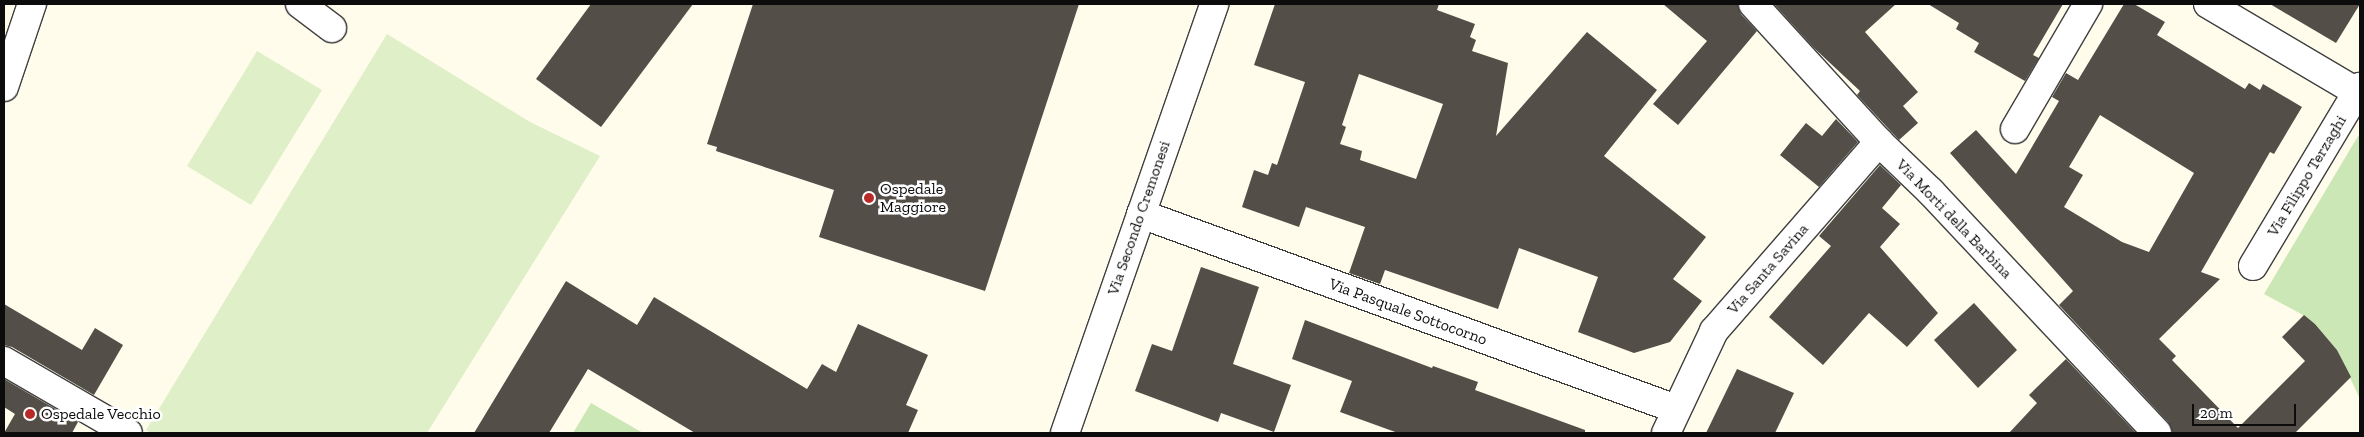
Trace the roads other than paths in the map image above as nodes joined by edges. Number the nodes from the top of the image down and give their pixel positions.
1 (32, 4) edge
2 (300, 4) edge
3 (324, 4) edge
4 (1214, 4) edge
5 (1753, 4) edge
6 (2088, 4) edge
7 (2208, 4) edge
8 (4, 87) edge
9 (2359, 89) edge
10 (2015, 129) dead end
11 (1879, 142) junction
12 (1141, 214) junction
13 (2253, 266) dead end
14 (4, 361) edge
15 (1671, 421) edge
16 (128, 433) edge
17 (1065, 433) edge
18 (2157, 433) edge

1 - 8 street
2 - 3 street
4 - 12 street, Via Secondo Cremonesi
5 - 11 street, Via Morti della Barbina
6 - 10 street
7 - 9 street
9 - 13 street, Via Filippo Terzaghi
11 - 15 street, Via Santa Savina
11 - 18 street, Via Morti della Barbina
12 - 15 street, Via Pasquale Sottocorno
12 - 17 street, Via Secondo Cremonesi
14 - 16 street

